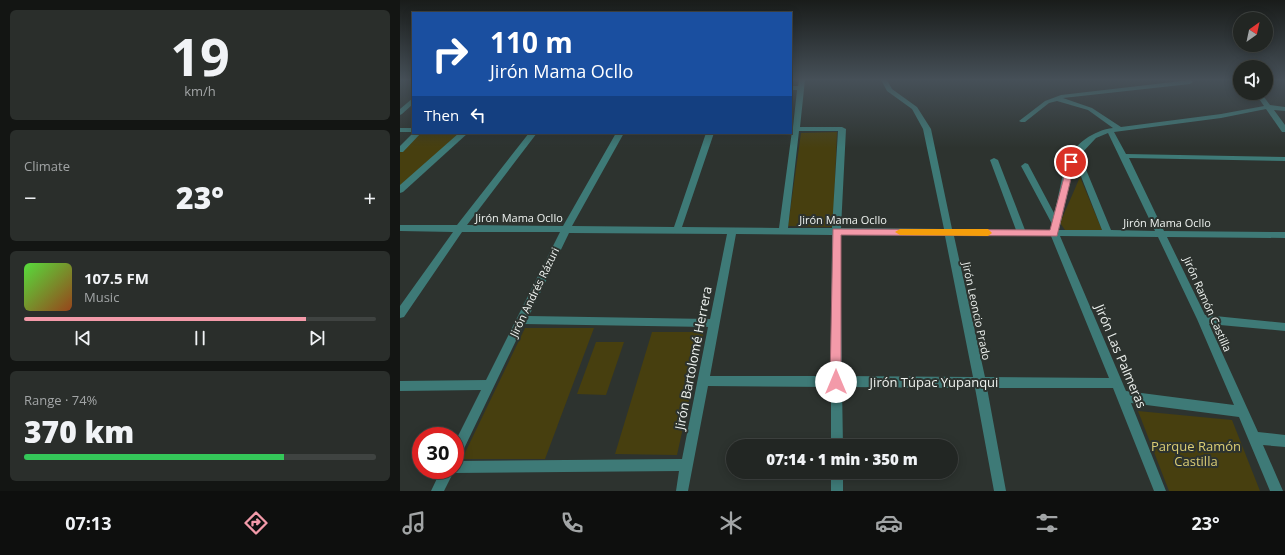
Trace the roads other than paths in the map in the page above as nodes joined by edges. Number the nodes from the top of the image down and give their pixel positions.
1 (410, 103) edge
2 (798, 103) edge
3 (908, 103) edge
4 (1046, 103) edge
5 (1070, 103) edge
6 (1265, 103) edge
7 (1268, 107) junction
8 (1285, 109) edge
9 (400, 113) edge
10 (1023, 122) dead end
11 (794, 129) edge
12 (1114, 129) junction
13 (400, 130) edge
14 (412, 130) edge
15 (1285, 130) edge
16 (416, 134) edge
17 (463, 134) edge
18 (532, 134) edge
19 (619, 134) edge
20 (710, 134) edge
21 (400, 150) edge
22 (1076, 155) junction
23 (1124, 156) junction
24 (1285, 159) edge
25 (994, 160) dead end
26 (1025, 166) dead end
27 (400, 190) edge
28 (400, 228) edge
29 (460, 228) junction
30 (1055, 228) junction
31 (566, 229) junction
32 (677, 230) junction
33 (732, 230) junction
34 (782, 231) junction
35 (836, 231) junction
36 (948, 232) junction
37 (1022, 233) junction
38 (1108, 234) junction
39 (1162, 234) junction
40 (1285, 235) edge
41 (400, 314) edge
42 (1202, 319) junction
43 (521, 320) junction
44 (713, 323) junction
45 (1285, 327) edge
46 (702, 381) junction
47 (836, 382) junction
48 (980, 382) junction
49 (1117, 383) junction
50 (488, 385) junction
51 (400, 386) edge
52 (1122, 396) junction
53 (1242, 412) junction
54 (464, 436) edge
55 (1253, 438) junction
56 (837, 439) edge
57 (1285, 441) edge
58 (687, 465) junction
59 (464, 467) edge
60 (443, 479) edge
61 (837, 479) edge
62 (437, 491) edge
63 (682, 491) edge
64 (837, 491) edge
65 (1000, 491) edge
66 (1160, 491) edge
67 (1277, 491) edge

1 - 9 street
2 - 11 street
3 - 36 street, Jirón Leoncio Prado
4 - 10 street
5 - 12 street
6 - 7 street
7 - 8 street
7 - 12 street
7 - 15 street
11 - 34 street
11 - 35 street
12 - 22 street
12 - 23 street, Jirón Ramón Castilla
13 - 14 street
16 - 21 street
17 - 27 street
18 - 29 street
19 - 31 street, Jirón Andrés Rázuri
20 - 32 street
22 - 30 street
22 - 38 street
23 - 24 street
23 - 39 street, Jirón Ramón Castilla
25 - 37 street
26 - 30 street, Jirón Las Palmeras
28 - 29 street, Jirón Mama Ocllo
29 - 31 street, Jirón Mama Ocllo
29 - 41 street
30 - 37 street, Jirón Mama Ocllo
30 - 38 street, Jirón Mama Ocllo
30 - 49 street, Jirón Las Palmeras
31 - 32 street, Jirón Mama Ocllo
31 - 43 street, Jirón Andrés Rázuri
32 - 33 street, Jirón Mama Ocllo
33 - 34 street, Jirón Mama Ocllo
33 - 44 street, Jirón Bartolomé Herrera
34 - 35 street, Jirón Mama Ocllo
35 - 36 street, Jirón Mama Ocllo
35 - 47 street
36 - 37 street, Jirón Mama Ocllo
36 - 48 street, Jirón Leoncio Prado
38 - 39 street, Jirón Mama Ocllo
39 - 40 street, Jirón Mama Ocllo
39 - 42 street, Jirón Ramón Castilla
42 - 45 street
42 - 53 street, Jirón Ramón Castilla
43 - 44 street
43 - 50 street, Jirón Andrés Rázuri
44 - 46 street, Jirón Bartolomé Herrera
46 - 47 street, Jirón Túpac Yupanqui
46 - 58 street, Jirón Bartolomé Herrera
47 - 48 street, Jirón Túpac Yupanqui
47 - 56 street
48 - 49 street, Jirón Túpac Yupanqui
48 - 65 street, Jirón Leoncio Prado
49 - 52 street, Jirón Las Palmeras
50 - 51 street
50 - 54 street, Jirón Andrés Rázuri
52 - 53 street
52 - 66 street, Jirón Las Palmeras
53 - 55 street, Jirón Ramón Castilla
55 - 57 street
55 - 67 street, Jirón Ramón Castilla
58 - 59 street
58 - 63 street, Jirón Bartolomé Herrera
60 - 62 street
61 - 64 street

